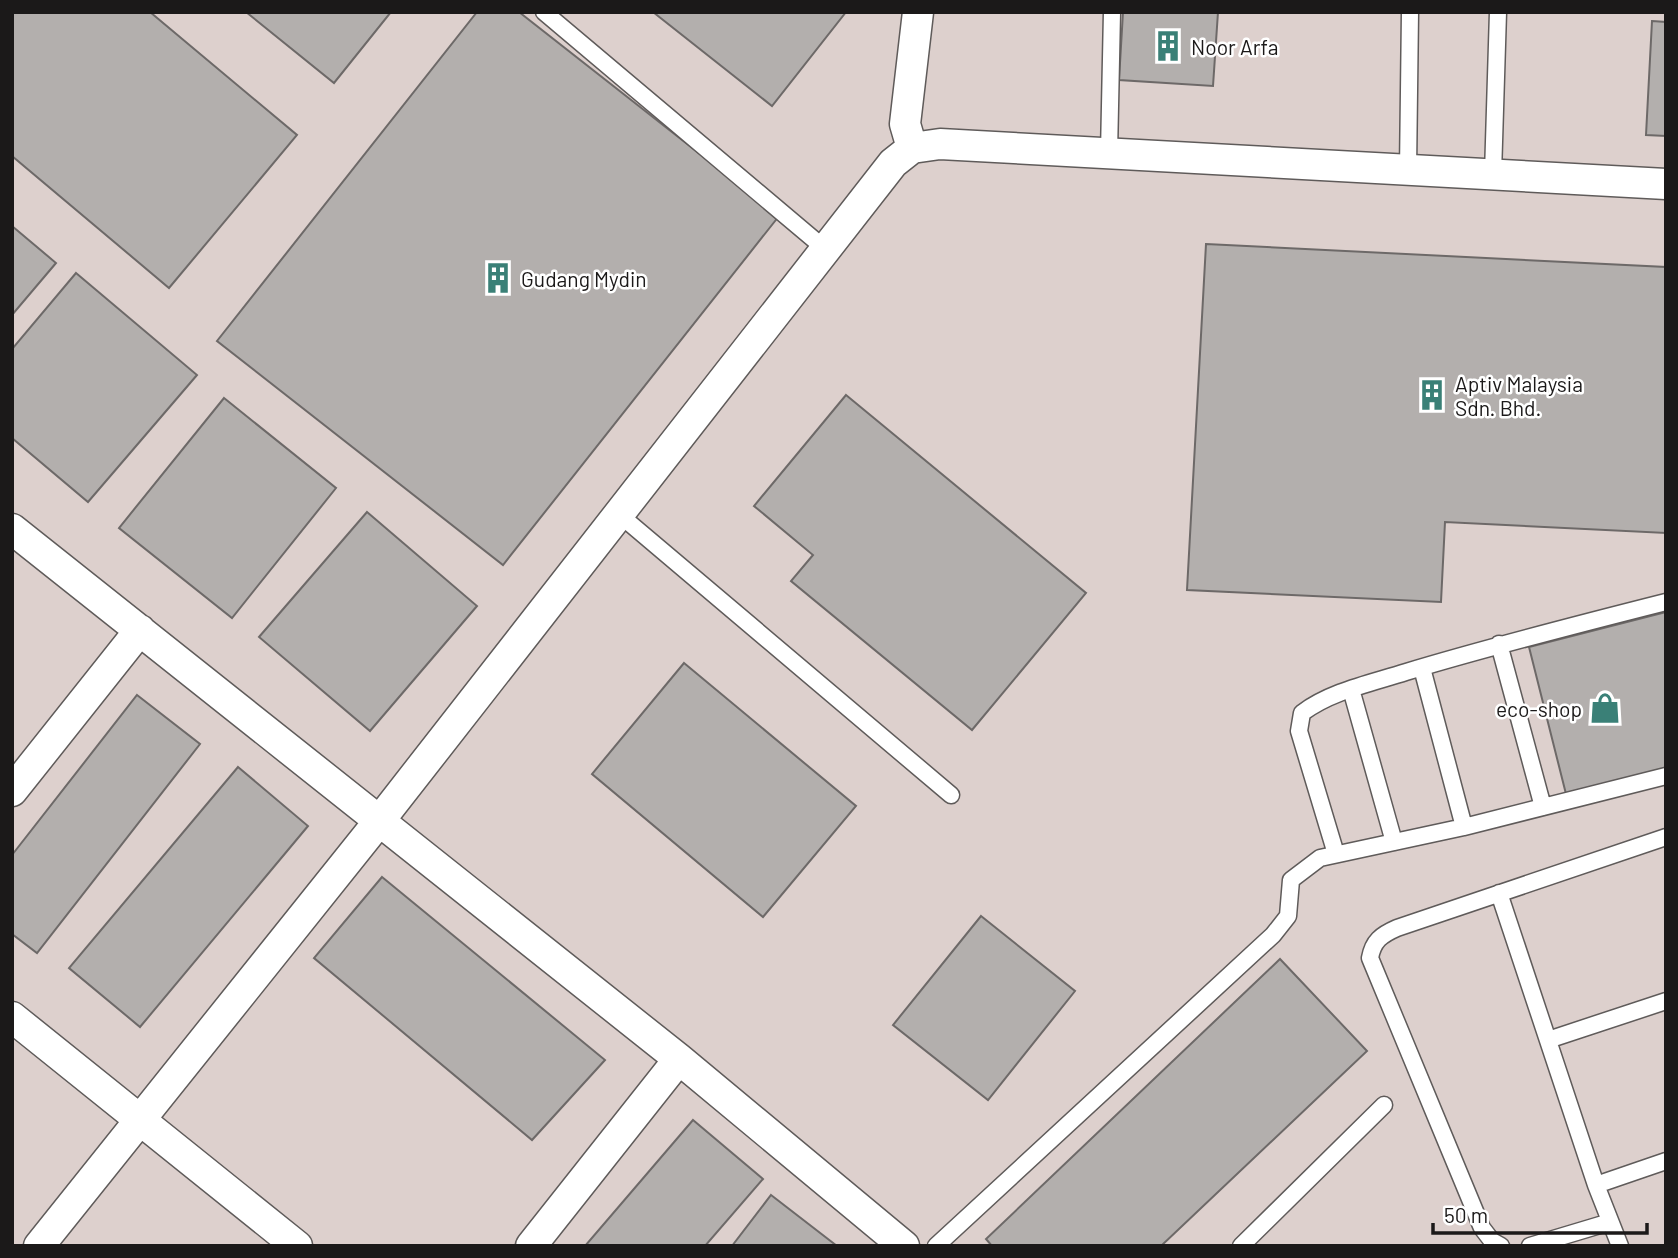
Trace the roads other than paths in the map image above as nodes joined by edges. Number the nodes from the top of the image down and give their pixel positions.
1 (544, 12) edge
2 (918, 12) edge
3 (1112, 12) edge
4 (1410, 12) edge
5 (1498, 12) edge
6 (912, 148) junction
7 (1109, 153) junction
8 (1408, 170) junction
9 (1493, 174) junction
10 (1666, 184) edge
11 (824, 248) junction
12 (620, 515) junction
13 (12, 529) edge
14 (1666, 602) edge
15 (141, 630) junction
16 (1499, 644) junction
17 (1422, 667) junction
18 (1351, 689) junction
19 (1666, 776) edge
20 (12, 791) edge
21 (951, 795) dead end
22 (1543, 807) junction
23 (380, 820) junction
24 (1464, 827) junction
25 (1666, 837) edge
26 (1394, 842) junction
27 (1336, 854) junction
28 (1499, 893) junction
29 (1666, 1001) edge
30 (12, 1017) edge
31 (1548, 1040) junction
32 (678, 1059) junction
33 (1384, 1105) dead end
34 (140, 1119) junction
35 (1666, 1161) edge
36 (1596, 1185) junction
37 (1611, 1222) junction
38 (39, 1246) edge
39 (297, 1246) edge
40 (531, 1246) edge
41 (904, 1246) edge
42 (936, 1246) edge
43 (1241, 1246) edge
44 (1501, 1246) edge
45 (1530, 1246) edge
46 (1620, 1246) edge

1 - 11 lane
2 - 6 street
3 - 7 lane
4 - 8 lane
5 - 9 lane
6 - 7 street
6 - 11 street
7 - 8 street
8 - 9 street
9 - 10 street
11 - 12 street
12 - 21 lane
12 - 23 street
13 - 15 street
14 - 16 lane
15 - 20 street
15 - 23 street
16 - 17 lane
16 - 22 lane
17 - 18 lane
17 - 24 lane
18 - 26 lane
18 - 27 lane
19 - 22 lane
22 - 24 lane
23 - 32 street
23 - 34 street
24 - 26 lane
25 - 28 lane
26 - 27 lane
27 - 42 lane
28 - 31 lane
28 - 44 lane
29 - 31 lane
30 - 34 street
31 - 36 lane
32 - 40 street
32 - 41 street
33 - 43 lane
34 - 38 street
34 - 39 street
35 - 36 lane
36 - 37 lane
37 - 45 lane
37 - 46 lane

